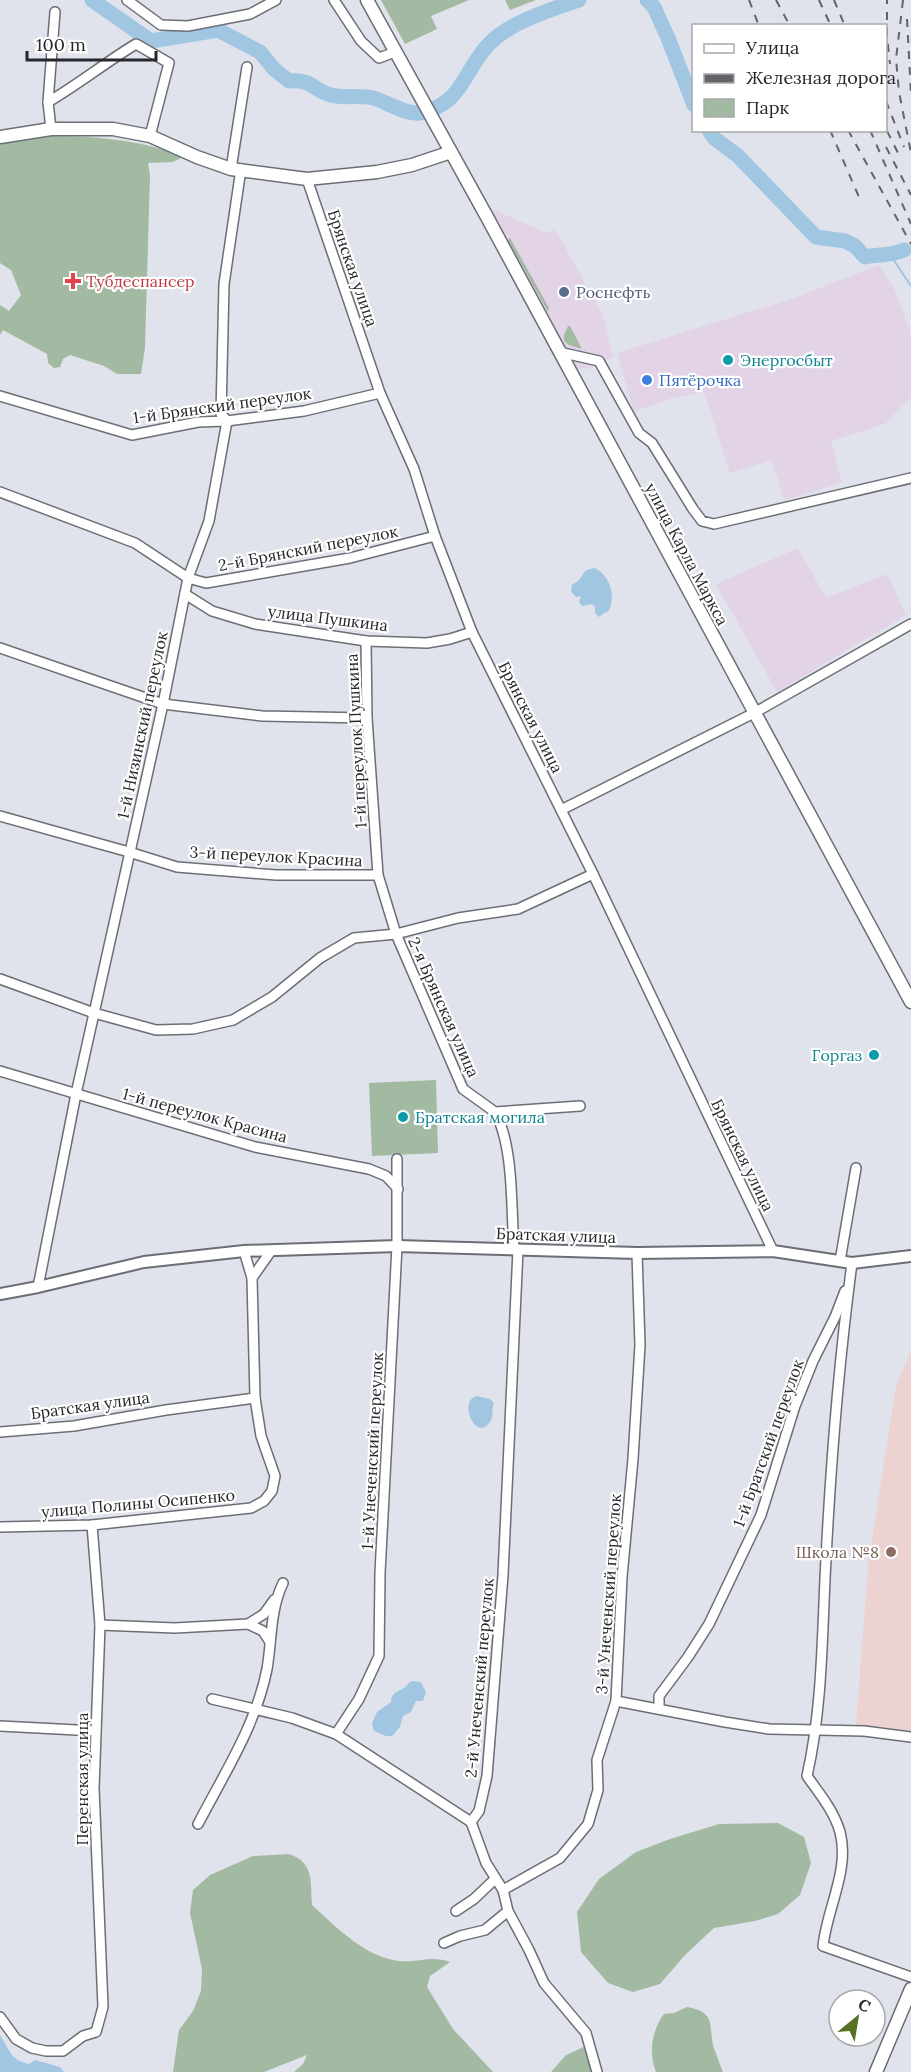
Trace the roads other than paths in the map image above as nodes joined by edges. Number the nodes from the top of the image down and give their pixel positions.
1 (127, 0) edge
2 (276, 0) edge
3 (334, 0) edge
4 (368, 0) edge
5 (55, 12) dead end
6 (395, 52) junction
7 (248, 67) dead end
8 (48, 102) junction
9 (51, 129) junction
10 (150, 136) junction
11 (0, 137) edge
12 (451, 153) junction
13 (236, 169) junction
14 (307, 179) junction
15 (559, 352) junction
16 (380, 393) junction
17 (0, 396) edge
18 (227, 421) junction
19 (911, 478) edge
20 (0, 492) edge
21 (435, 536) junction
22 (188, 579) junction
23 (185, 594) junction
24 (911, 624) edge
25 (472, 632) junction
26 (366, 641) junction
27 (0, 648) edge
28 (163, 704) junction
29 (754, 713) junction
30 (367, 718) junction
31 (561, 810) junction
32 (0, 816) edge
33 (129, 852) junction
34 (593, 874) junction
35 (378, 876) junction
36 (396, 934) junction
37 (0, 979) edge
38 (910, 999) edge
39 (94, 1013) junction
40 (0, 1071) edge
41 (76, 1094) junction
42 (580, 1106) dead end
43 (495, 1112) junction
44 (397, 1159) dead end
45 (856, 1168) dead end
46 (398, 1188) junction
47 (397, 1246) junction
48 (516, 1250) junction
49 (244, 1251) junction
50 (271, 1251) junction
51 (773, 1251) junction
52 (637, 1253) junction
53 (911, 1256) edge
54 (840, 1262) junction
55 (852, 1263) junction
56 (850, 1277) junction
57 (252, 1278) junction
58 (38, 1287) junction
59 (0, 1294) edge
60 (255, 1398) junction
61 (0, 1432) edge
62 (92, 1525) junction
63 (0, 1527) edge
64 (283, 1583) dead end
65 (276, 1598) junction
66 (248, 1624) junction
67 (100, 1625) junction
68 (270, 1642) junction
69 (212, 1699) dead end
70 (616, 1701) junction
71 (255, 1709) junction
72 (659, 1709) junction
73 (0, 1726) edge
74 (817, 1729) junction
75 (96, 1731) junction
76 (336, 1734) junction
77 (911, 1737) edge
78 (471, 1822) junction
79 (198, 1824) dead end
80 (495, 1878) junction
81 (503, 1890) junction
82 (456, 1911) dead end
83 (508, 1911) junction
84 (444, 1943) dead end
85 (911, 1977) edge
86 (910, 1994) edge
87 (0, 2017) edge
88 (597, 2072) edge
89 (876, 2072) edge

1 - 2 street
3 - 6 street
4 - 6 main road
5 - 8 street
6 - 12 main road, улица Карла Маркса
7 - 13 street, 1-й Низинский переулок
8 - 9 street
8 - 10 street
9 - 10 main road
9 - 11 main road
10 - 13 main road
12 - 14 main road
12 - 15 main road, улица Карла Маркса
13 - 14 main road
13 - 18 street, 1-й Низинский переулок
14 - 16 street, Брянская улица
15 - 19 street
15 - 29 main road, улица Карла Маркса
16 - 18 street, 1-й Брянский переулок
16 - 21 street, Брянская улица
17 - 18 street, 1-й Брянский переулок
18 - 22 street, 1-й Низинский переулок
20 - 22 street
21 - 22 street, 2-й Брянский переулок
21 - 25 street, Брянская улица
22 - 23 street, 1-й Низинский переулок
23 - 26 street, улица Пушкина
23 - 28 street, 1-й Низинский переулок
24 - 29 street
25 - 26 street, улица Пушкина
25 - 31 street, Брянская улица
26 - 30 street, 1-й переулок Пушкина
27 - 28 street
28 - 30 street
28 - 33 street, 1-й Низинский переулок
29 - 31 street
29 - 38 main road, улица Карла Маркса
30 - 35 street, 1-й переулок Пушкина
31 - 34 street, Брянская улица
32 - 33 street, 3-й переулок Красина
33 - 35 street, 3-й переулок Красина
33 - 39 street, 1-й Низинский переулок
34 - 36 street
34 - 51 street, Брянская улица
35 - 36 street, 1-й переулок Пушкина
36 - 39 street
36 - 43 street, 2-я Брянская улица
37 - 39 street
39 - 41 street, 1-й Низинский переулок
40 - 41 street, 1-й переулок Красина
41 - 46 street, 1-й переулок Красина
41 - 58 street, 1-й Низинский переулок
42 - 43 street
43 - 48 street
44 - 46 street, 1-й Унеченский переулок
45 - 54 street
46 - 47 street, 1-й Унеченский переулок
47 - 48 street, Братская улица
47 - 50 street, Братская улица
47 - 76 street, 1-й Унеченский переулок
48 - 52 street, Братская улица
48 - 78 street, 2-й Унеченский переулок
49 - 50 street, Братская улица
49 - 57 street
49 - 58 street, Братская улица
50 - 57 street
51 - 52 street, Братская улица
51 - 54 street, Братская улица
52 - 70 street, 3-й Унеченский переулок
53 - 55 street, Братская улица
54 - 55 street, Братская улица
55 - 56 street, 1-й Братский переулок
56 - 72 street, 1-й Братский переулок
56 - 74 street, 1-й Братский переулок
57 - 60 street
58 - 59 street, Братская улица
60 - 61 street, Братская улица
60 - 62 street, улица Полины Осипенко
62 - 63 street, улица Полины Осипенко
62 - 67 street, Перенская улица
64 - 65 street
65 - 66 street
65 - 68 street
66 - 67 street
66 - 68 street
67 - 75 street, Перенская улица
68 - 71 street
69 - 71 street
70 - 72 street
70 - 81 street, 3-й Унеченский переулок
71 - 76 street
71 - 79 street
72 - 74 street
73 - 75 street
74 - 77 street
74 - 85 street, 1-й Братский переулок
75 - 87 street, Перенская улица
76 - 78 street
78 - 80 street
80 - 81 street
80 - 82 street
81 - 83 street
83 - 84 street
83 - 88 street
86 - 89 main road

